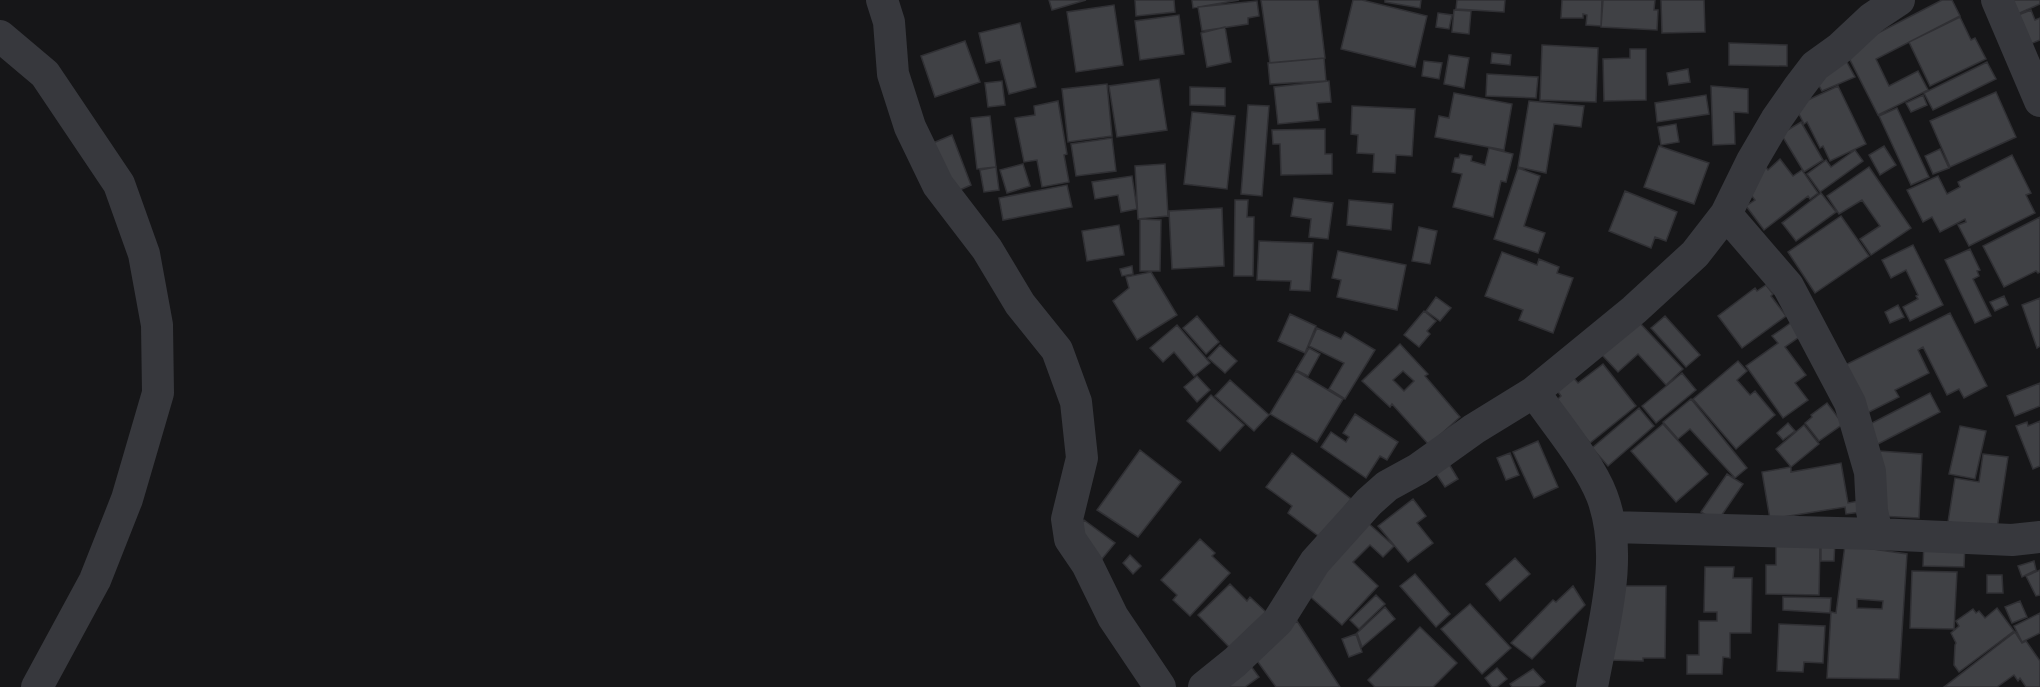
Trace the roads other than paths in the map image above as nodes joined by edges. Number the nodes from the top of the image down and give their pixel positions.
1 (882, 0) edge
2 (1899, 0) edge
3 (1997, 0) edge
4 (0, 36) edge
5 (2040, 101) edge
6 (1726, 214) junction
7 (1534, 392) junction
8 (1611, 527) junction
9 (1877, 534) junction
10 (2040, 537) edge
11 (38, 687) edge
12 (1160, 687) edge
13 (1204, 687) edge
14 (1592, 687) edge

1 - 12 street
2 - 6 street
3 - 5 street
4 - 11 street
6 - 7 street
6 - 9 street
7 - 8 street
7 - 13 street
8 - 9 street
8 - 14 street
9 - 10 street

